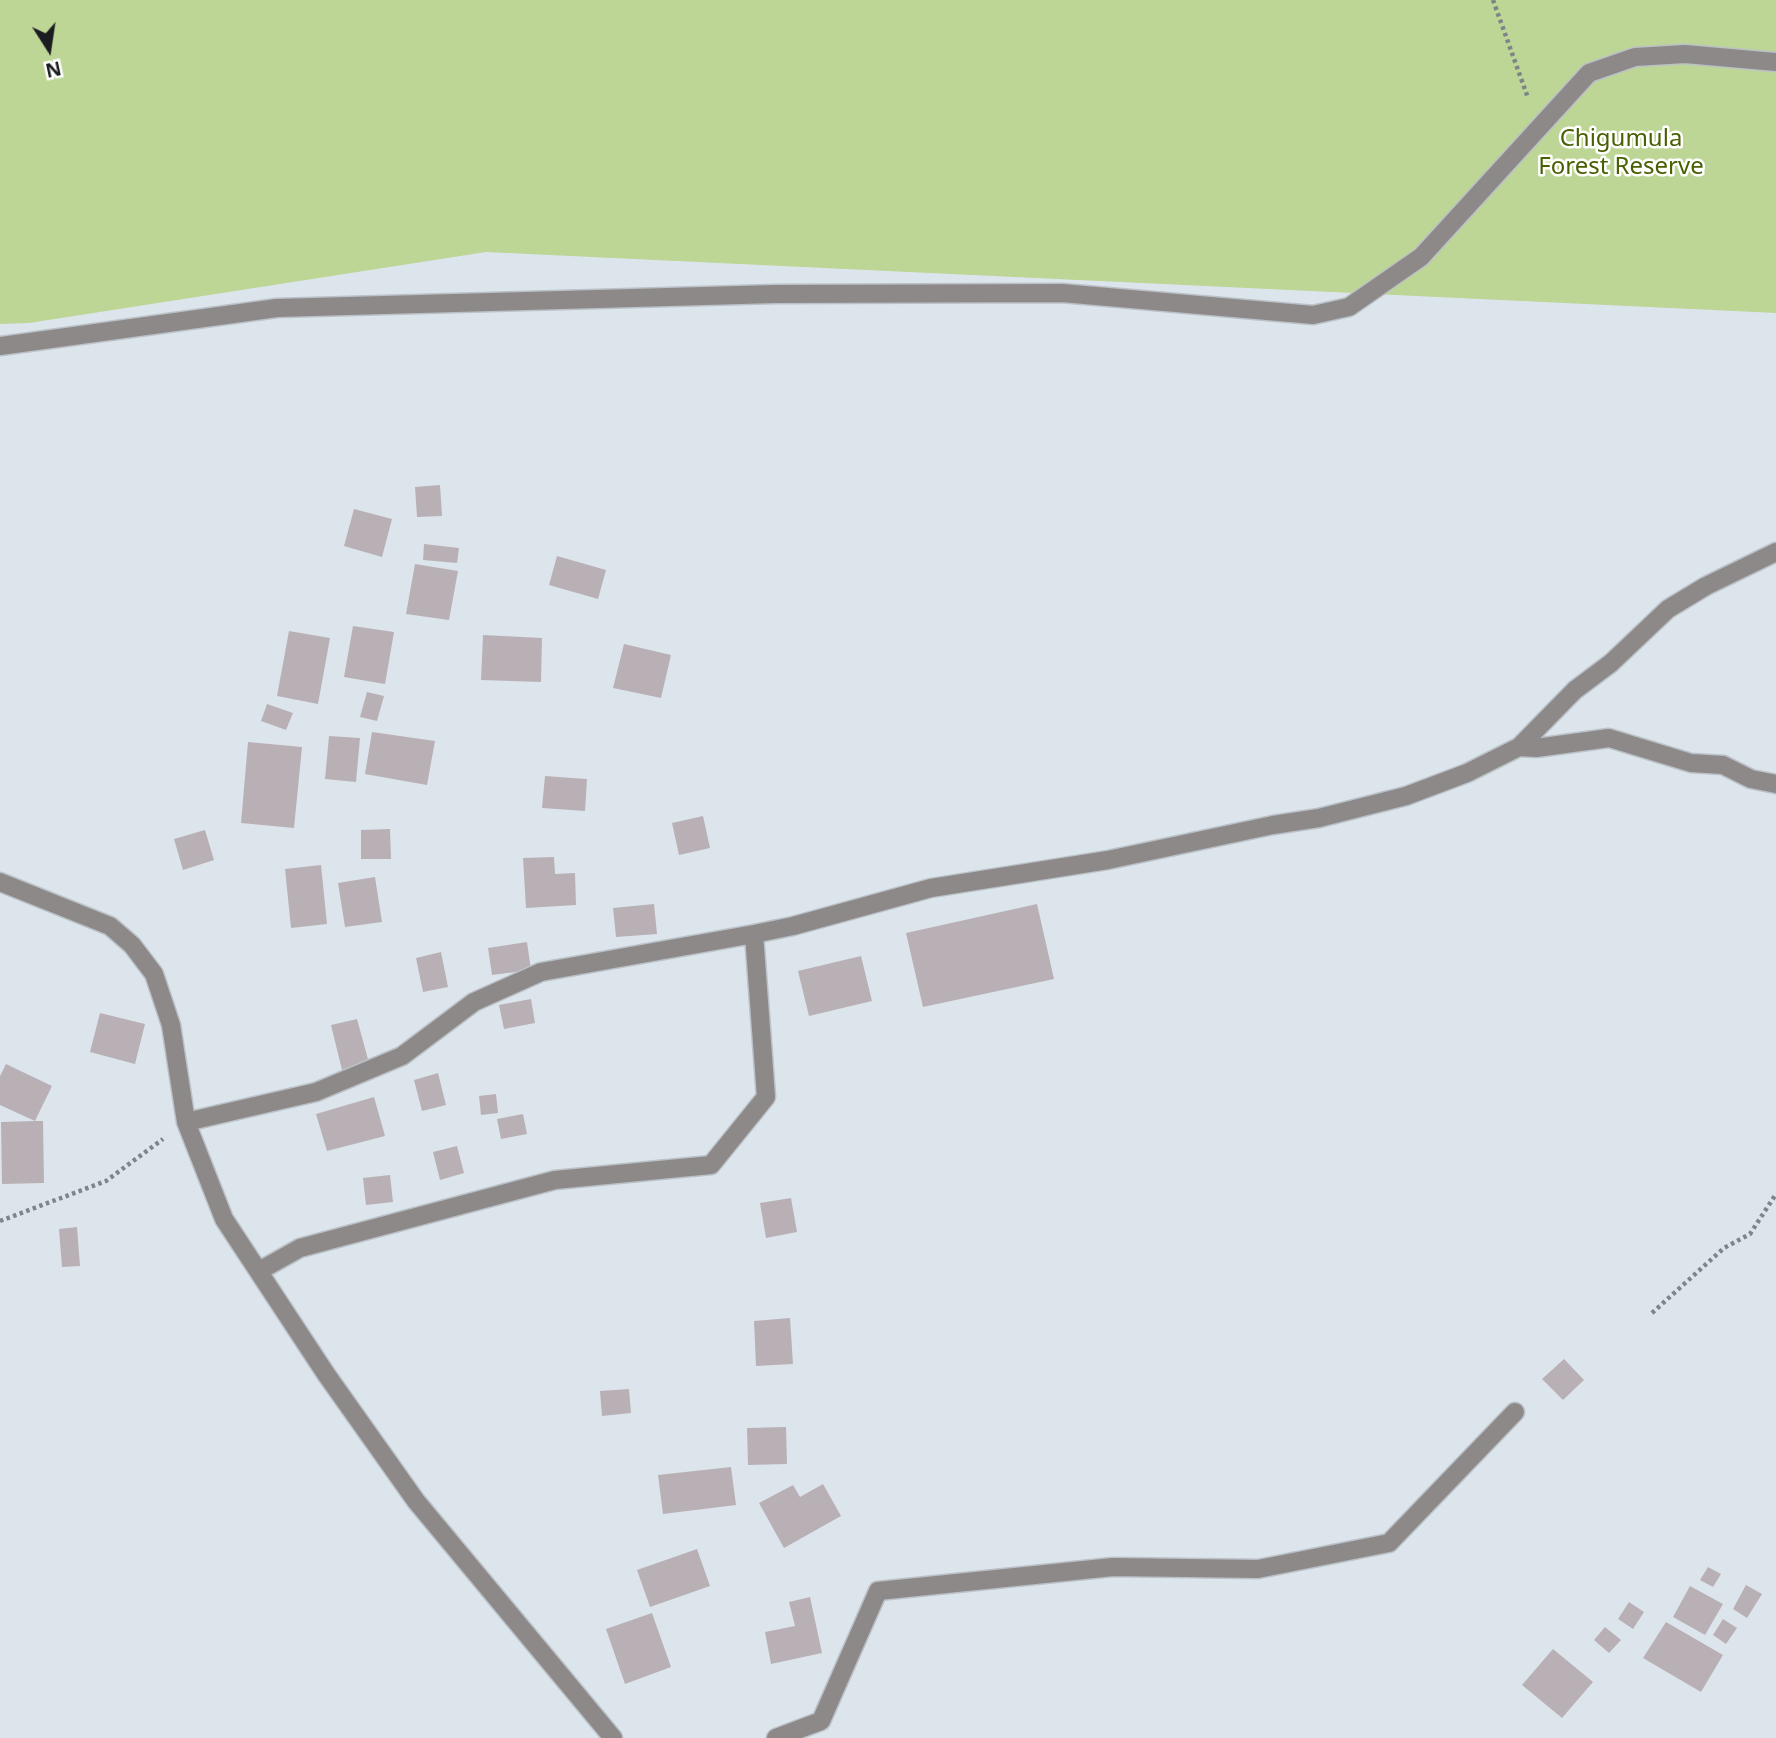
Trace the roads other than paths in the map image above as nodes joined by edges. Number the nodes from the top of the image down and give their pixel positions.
1 (1776, 62) edge
2 (0, 346) edge
3 (1776, 552) edge
4 (1519, 747) junction
5 (1776, 784) edge
6 (0, 882) edge
7 (754, 934) junction
8 (186, 1122) junction
9 (258, 1271) junction
10 (1515, 1412) dead end
11 (613, 1738) edge
12 (776, 1738) edge

1 - 2 street
3 - 4 street
4 - 5 street
4 - 7 street
6 - 8 street
7 - 8 street
7 - 9 street
8 - 9 street
9 - 11 street
10 - 12 street

